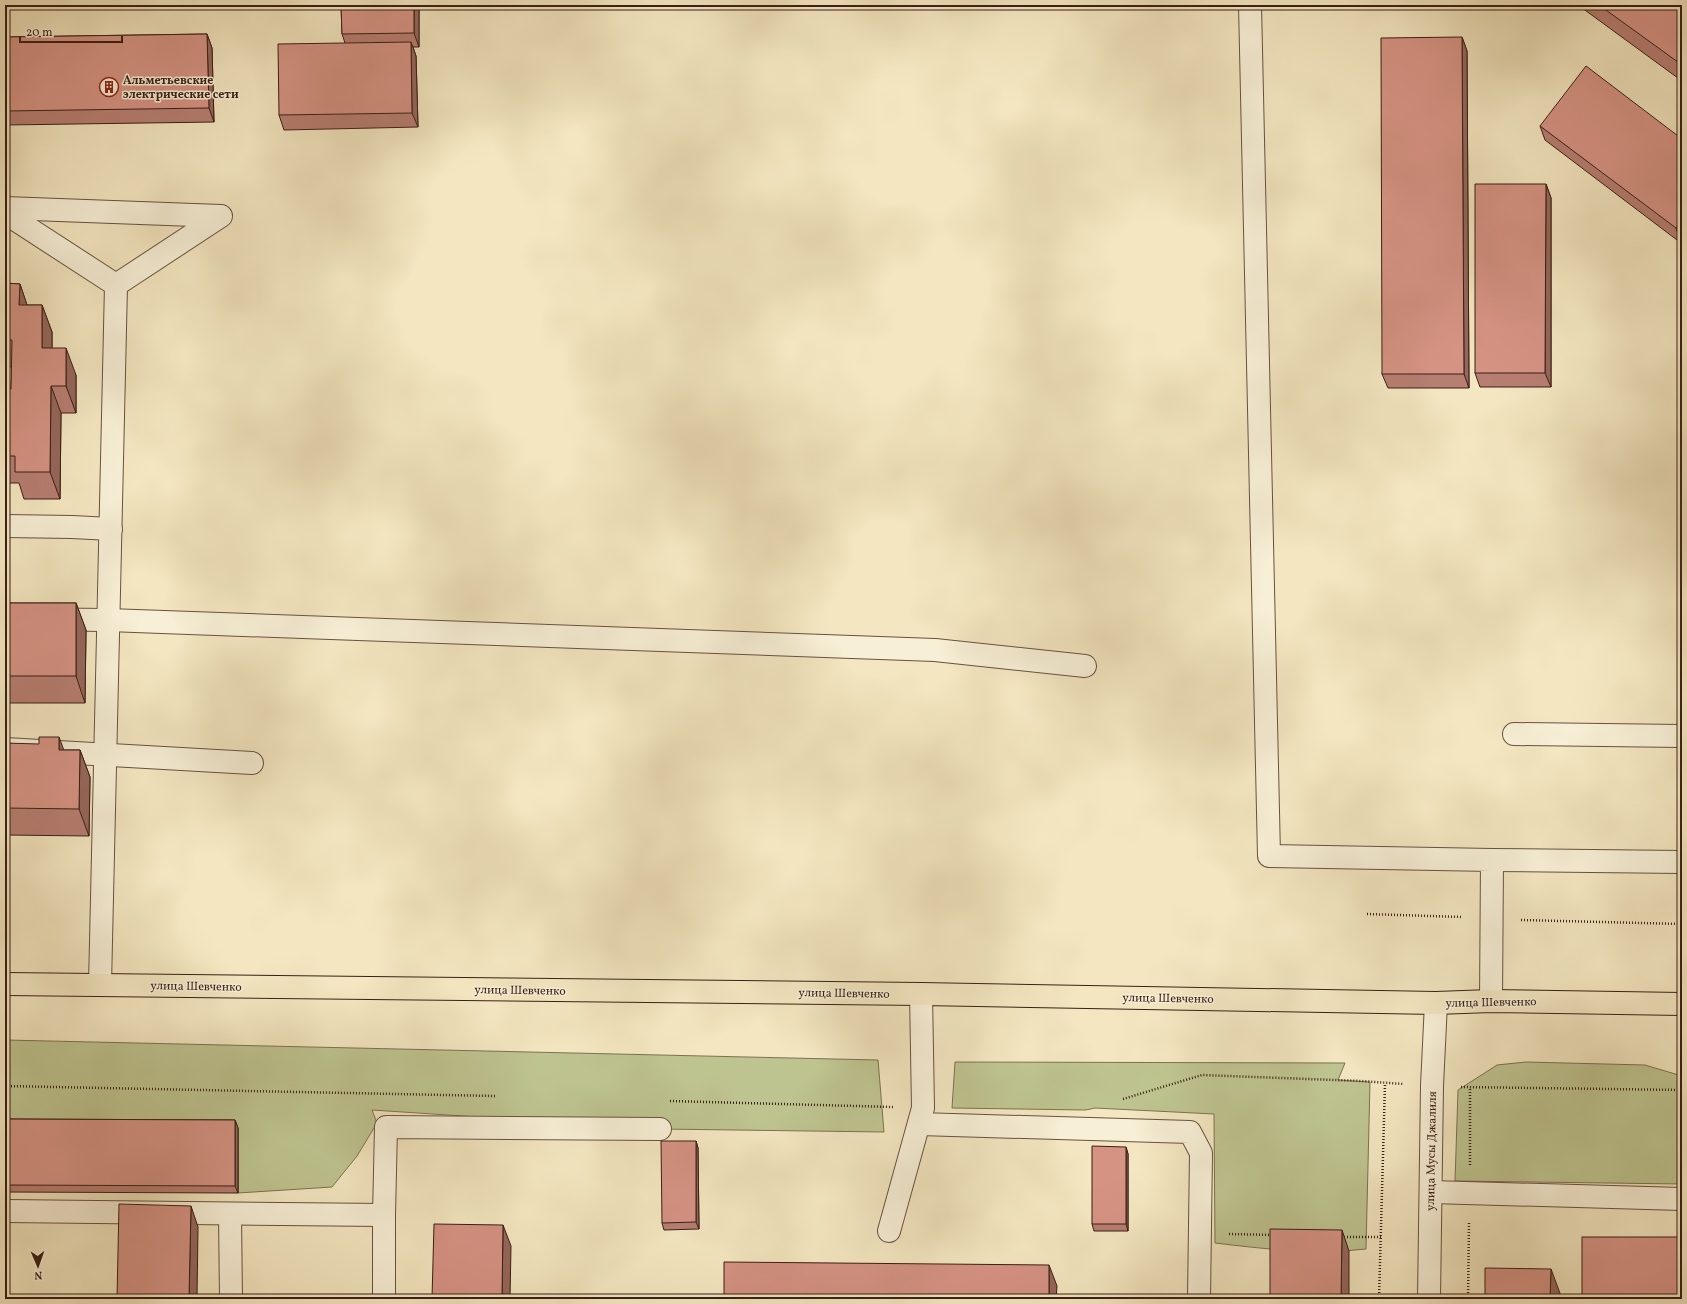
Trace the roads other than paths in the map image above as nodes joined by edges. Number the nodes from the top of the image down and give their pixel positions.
1 (1250, 5) edge
2 (5, 208) edge
3 (5, 213) edge
4 (116, 285) junction
5 (5, 526) edge
6 (110, 529) junction
7 (5, 619) edge
8 (108, 620) junction
9 (1086, 666) dead end
10 (1514, 734) dead end
11 (1682, 736) edge
12 (5, 749) edge
13 (105, 756) junction
14 (252, 763) dead end
15 (1492, 860) junction
16 (1682, 862) edge
17 (5, 984) edge
18 (100, 985) junction
19 (921, 994) junction
20 (1491, 1001) junction
21 (1436, 1003) junction
22 (1682, 1004) edge
23 (919, 1124) junction
24 (660, 1129) dead end
25 (1431, 1192) junction
26 (1682, 1198) edge
27 (5, 1212) edge
28 (230, 1214) junction
29 (384, 1215) junction
30 (889, 1231) dead end
31 (231, 1299) edge
32 (384, 1299) edge
33 (1199, 1299) edge
34 (1429, 1299) edge

1 - 15 street
2 - 4 street
3 - 4 street
4 - 6 street
5 - 6 street
6 - 8 street
7 - 8 street
8 - 9 street
8 - 13 street
10 - 11 street
12 - 13 street
13 - 14 street
13 - 18 street
15 - 16 street
15 - 20 street
17 - 18 main road, улица Шевченко
18 - 19 main road, улица Шевченко
19 - 21 main road, улица Шевченко
19 - 23 street
20 - 21 main road, улица Шевченко
20 - 22 main road, улица Шевченко
21 - 25 street, улица Мусы Джалиля
23 - 30 street
23 - 33 street
24 - 29 street
25 - 26 street
25 - 34 street, улица Мусы Джалиля
27 - 28 street
28 - 29 street
28 - 31 street
29 - 32 street

